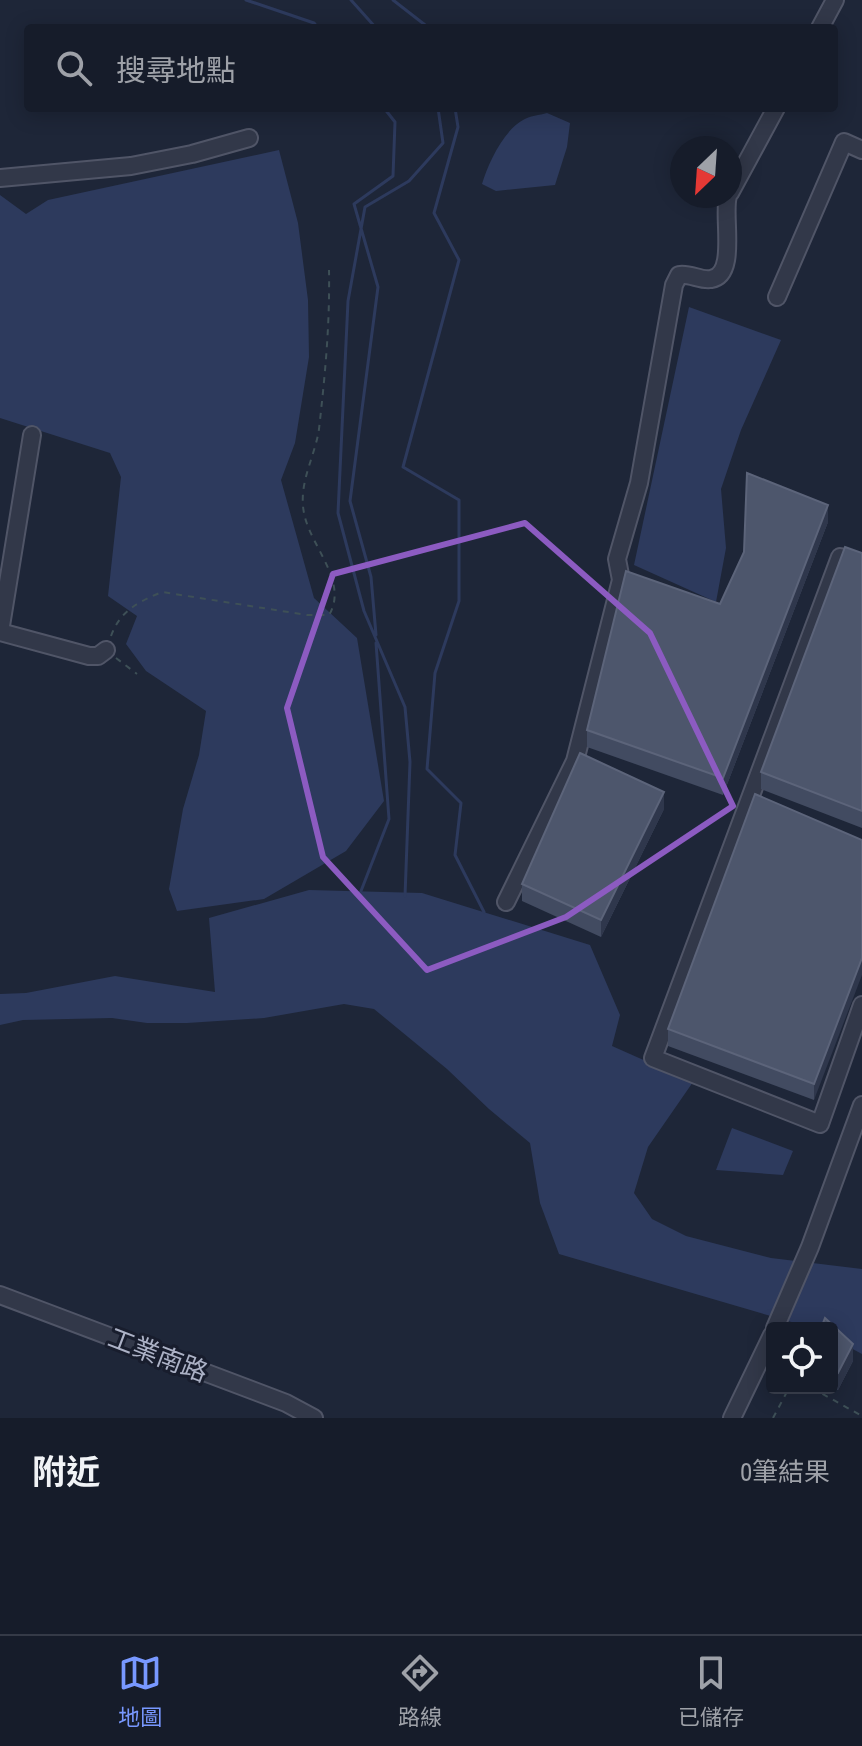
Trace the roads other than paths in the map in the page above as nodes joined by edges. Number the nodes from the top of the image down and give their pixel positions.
1 (835, 0) edge
2 (822, 24) edge
3 (774, 112) edge
4 (249, 138) dead end
5 (862, 150) edge
6 (742, 170) edge
7 (0, 178) edge
8 (728, 208) edge
9 (777, 297) dead end
10 (32, 435) dead end
11 (862, 565) edge
12 (0, 632) edge
13 (106, 650) road end
14 (506, 902) dead end
15 (862, 1005) edge
16 (862, 1105) edge
17 (0, 1295) edge
18 (778, 1322) edge
19 (766, 1347) edge
20 (314, 1418) edge
21 (732, 1418) edge

1 - 2 street
3 - 6 street
4 - 7 street
5 - 9 street
8 - 14 street
10 - 12 street
11 - 15 street
12 - 13 street
16 - 18 street
17 - 20 street, 工業南路
19 - 21 street

